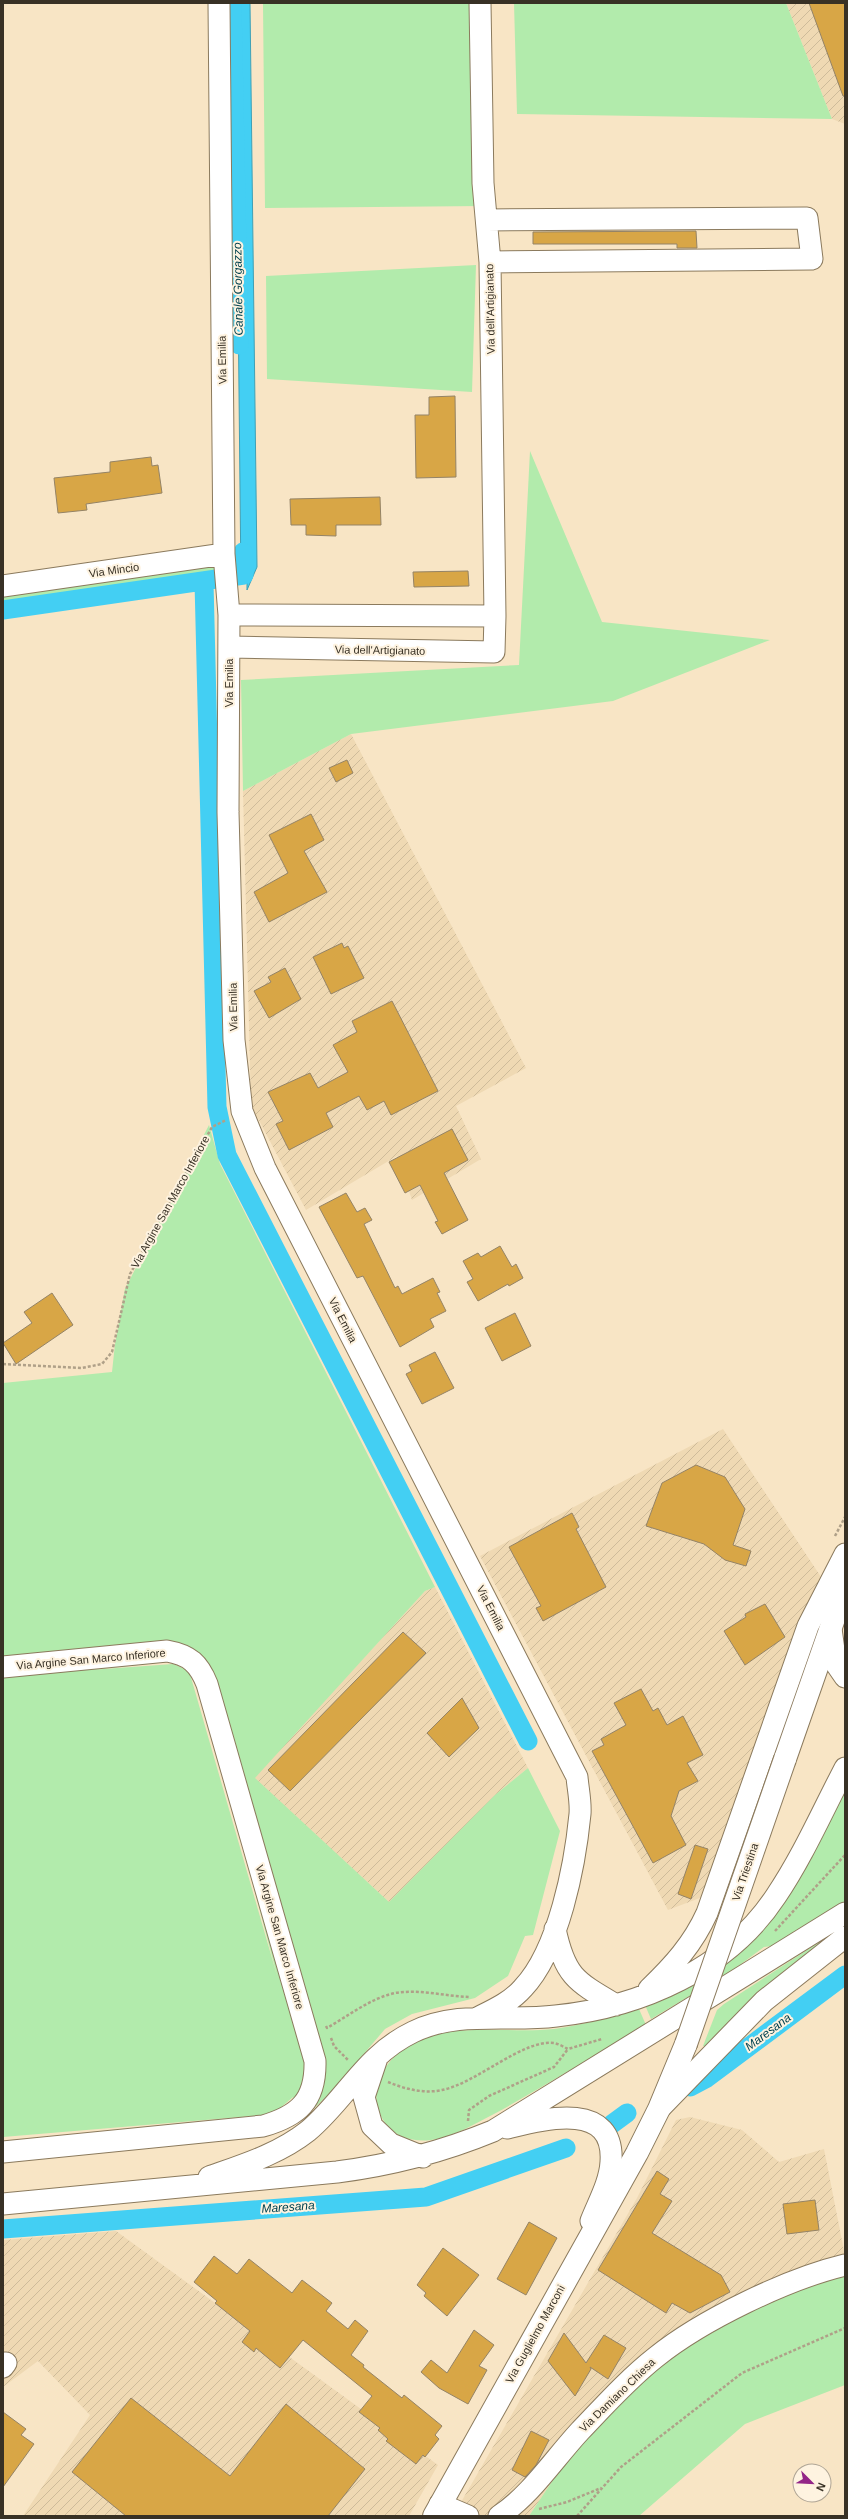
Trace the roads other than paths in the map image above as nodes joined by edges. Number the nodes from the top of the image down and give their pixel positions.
1 (219, 3) edge
2 (480, 3) edge
3 (487, 220) junction
4 (490, 262) junction
5 (226, 572) junction
6 (3, 586) edge
7 (229, 615) junction
8 (495, 616) junction
9 (229, 648) junction
10 (845, 1554) edge
11 (845, 1587) edge
12 (831, 1629) junction
13 (3, 1667) edge
14 (845, 1677) edge
15 (845, 1768) edge
16 (845, 1913) edge
17 (555, 1928) junction
18 (845, 1937) edge
19 (845, 1949) edge
20 (642, 1995) junction
21 (616, 2005) junction
22 (477, 2018) junction
23 (724, 2042) junction
24 (378, 2056) junction
25 (659, 2109) junction
26 (493, 2131) junction
27 (3, 2152) edge
28 (637, 2153) joint
29 (423, 2157) junction
30 (184, 2186) junction
31 (3, 2204) edge
32 (578, 2257) junction
33 (845, 2265) edge
34 (437, 2510) edge
35 (468, 2516) edge
36 (499, 2516) edge

1 - 5 street, Via Emilia
2 - 3 street, Via dell'Artigianato
3 - 4 street, Via dell'Artigianato
3 - 4 street
4 - 8 street, Via dell'Artigianato
5 - 6 street, Via Mincio
5 - 7 street, Via Emilia
7 - 8 street
7 - 9 street, Via Emilia
8 - 9 street, Via dell'Artigianato
9 - 17 street, Via Emilia
10 - 20 street
11 - 12 main road, Via Triestina
12 - 14 street
12 - 25 main road, Via Triestina, bridge
13 - 27 street, Via Argine San Marco Inferiore
15 - 20 street
16 - 26 street
17 - 21 street
17 - 22 street, Via Emilia
18 - 23 street
19 - 23 street
20 - 21 street
21 - 22 street
22 - 24 street
23 - 25 street
24 - 29 street
24 - 30 street
25 - 28 main road, Via Triestina
26 - 29 street
26 - 32 street
28 - 32 main road, Via Guglielmo Marconi
29 - 30 street
30 - 31 street
32 - 34 main road, Via Guglielmo Marconi
33 - 36 street, Via Damiano Chiesa
34 - 35 street

